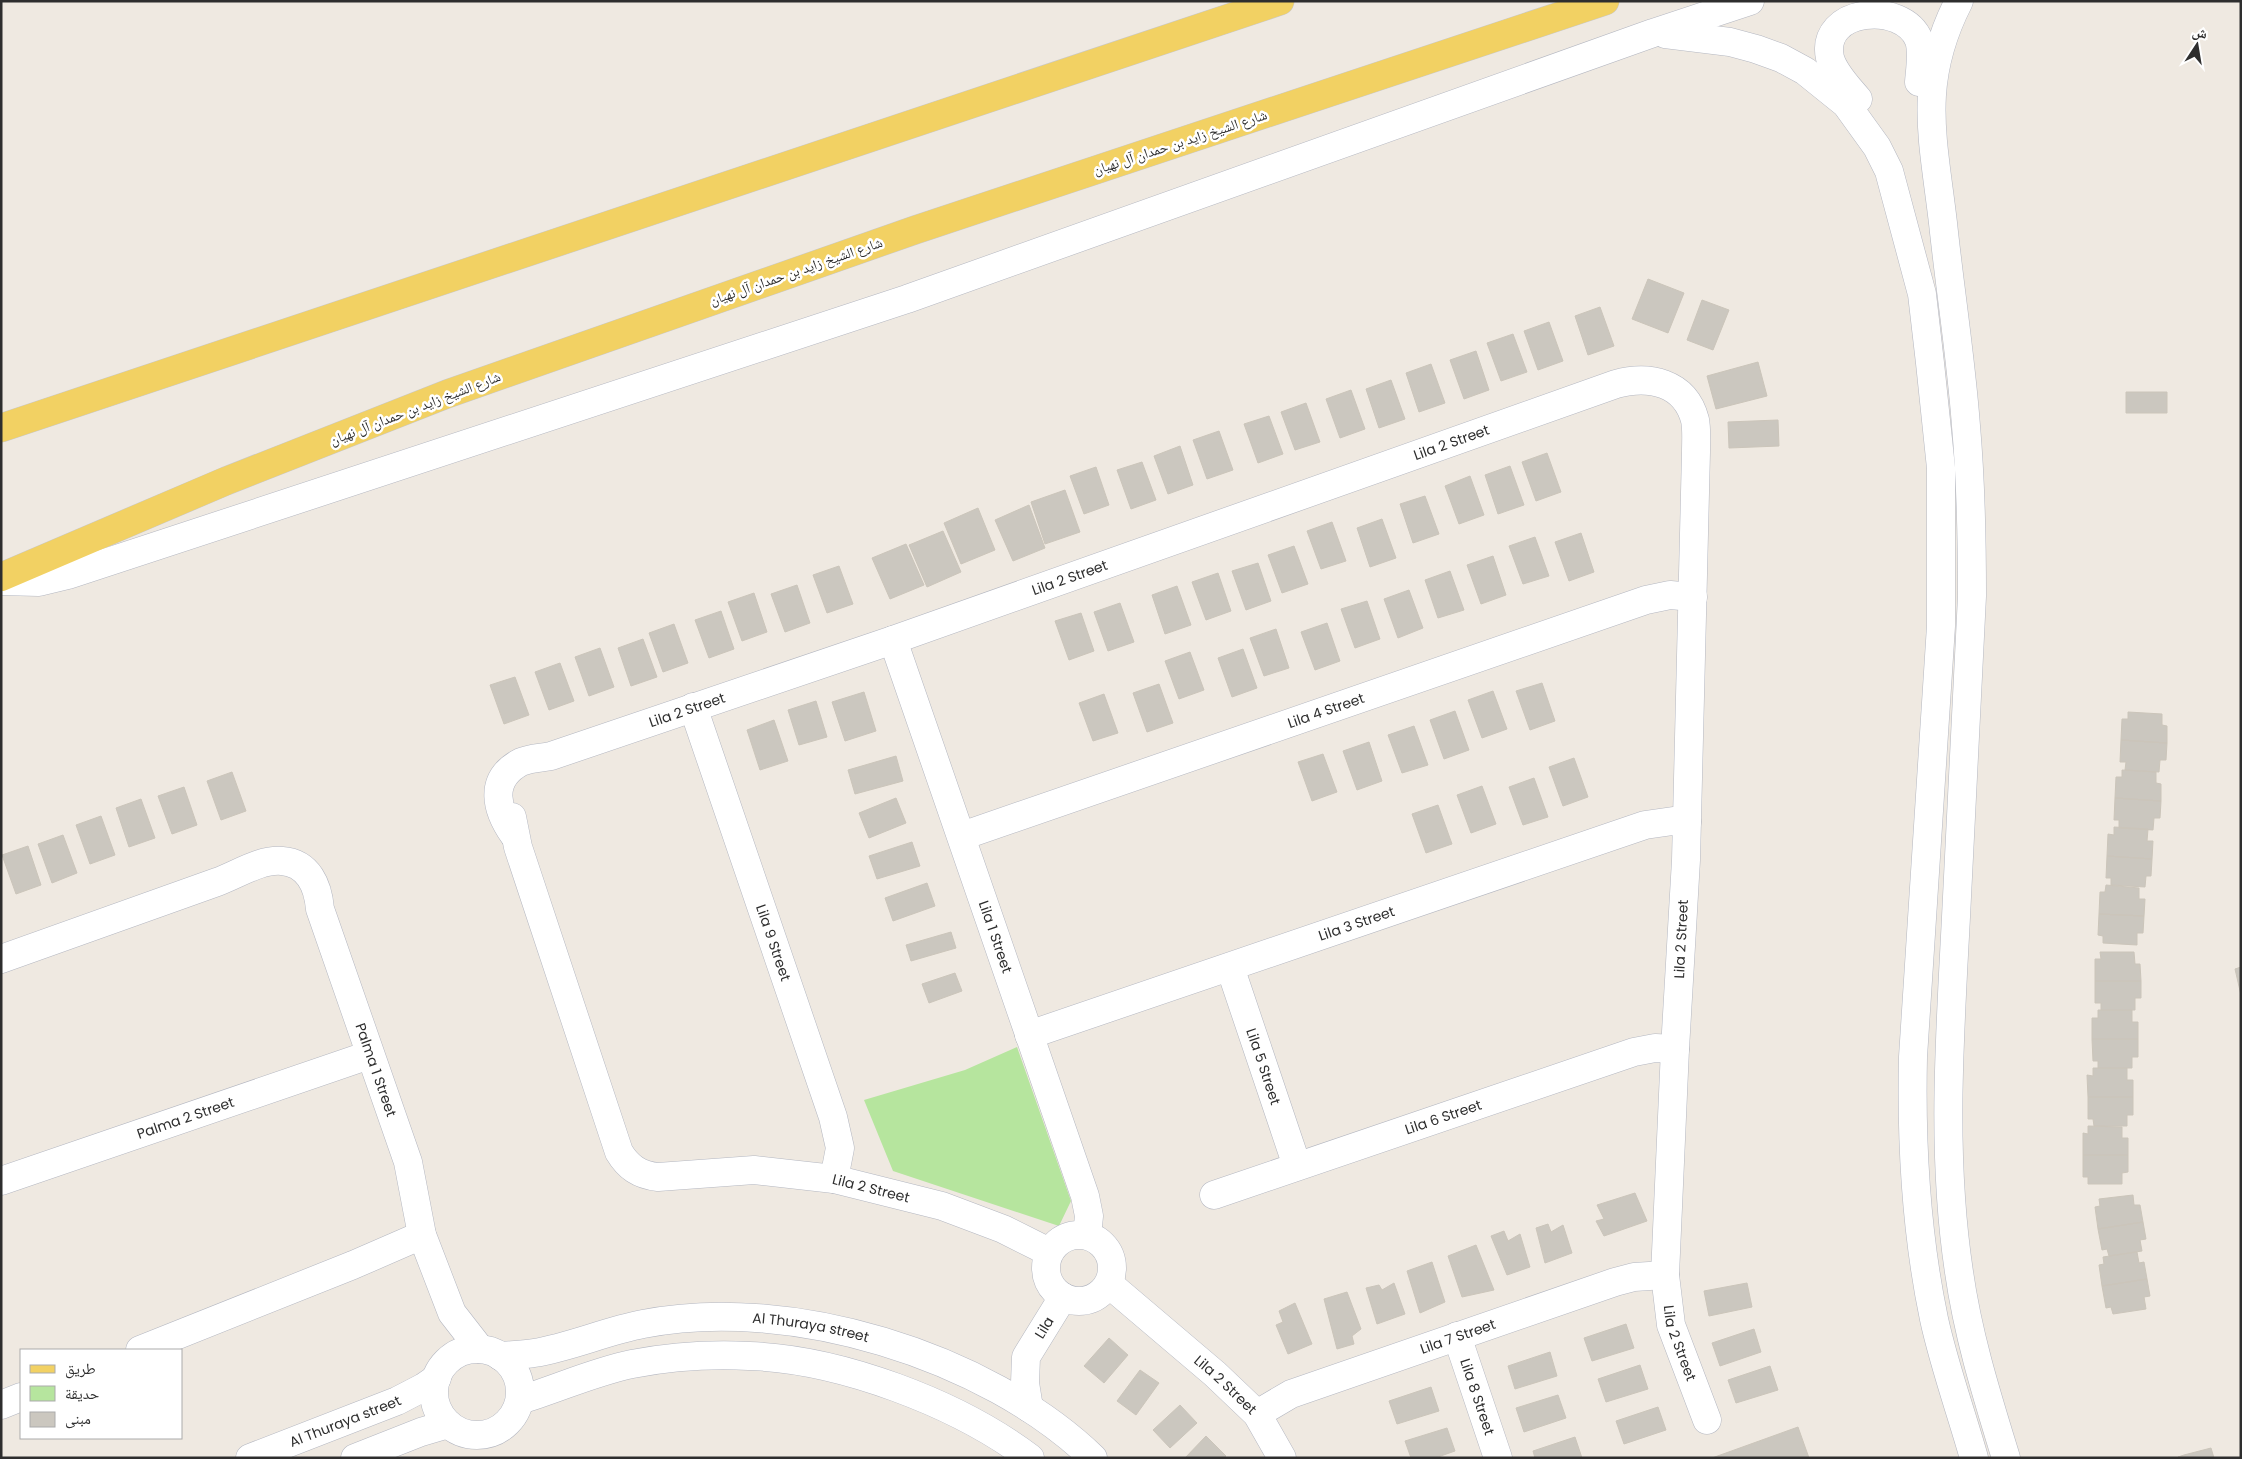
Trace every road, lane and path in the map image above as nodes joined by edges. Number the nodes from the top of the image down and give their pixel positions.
1 (1280, 1) edge
2 (1604, 1) edge
3 (1750, 1) edge
4 (1959, 1) edge
5 (1653, 34) junction
6 (1939, 194) junction
7 (1950, 292) junction
8 (1922, 294) junction
9 (1, 428) edge
10 (1, 577) edge
11 (1, 582) edge
12 (1693, 597) junction
13 (893, 640) junction
14 (693, 707) junction
15 (1687, 822) junction
16 (962, 836) junction
17 (1, 959) edge
18 (1230, 967) junction
19 (1029, 1035) junction
20 (1675, 1049) junction
21 (369, 1055) junction
22 (1297, 1166) junction
23 (1, 1180) edge
24 (834, 1180) junction
25 (1214, 1195) dead end
26 (422, 1235) junction
27 (1086, 1235) junction
28 (1049, 1252) junction
29 (1665, 1275) junction
30 (1109, 1284) junction
31 (1063, 1297) junction
32 (452, 1313) junction
33 (1457, 1336) junction
34 (143, 1349) edge
35 (490, 1353) junction
36 (1026, 1358) junction
37 (442, 1370) junction
38 (981, 1379) junction
39 (20, 1397) edge
40 (520, 1400) junction
41 (1, 1405) edge
42 (1029, 1408) junction
43 (1257, 1414) junction
44 (1706, 1420) dead end
45 (448, 1424) junction
46 (250, 1458) edge
47 (355, 1458) edge
48 (1030, 1458) edge
49 (1093, 1458) edge
50 (1282, 1458) edge
51 (1498, 1458) edge
52 (1974, 1458) edge
53 (2006, 1458) edge

1 - 9 main road
2 - 10 main road, شارع الشيخ زايد بن حمدان آل نهيان
3 - 5 street
4 - 6 street
5 - 8 street
5 - 11 street
6 - 7 street
6 - 8 street
7 - 8 street
7 - 53 street
8 - 52 street
12 - 13 street, Lila 2 Street
12 - 15 street, Lila 2 Street
12 - 16 street, Lila 4 Street
13 - 14 street, Lila 2 Street
13 - 16 street, Lila 1 Street
14 - 24 street, Lila 9 Street
14 - 24 street, Lila 2 Street
15 - 18 street, Lila 3 Street
15 - 20 street, Lila 2 Street
16 - 19 street, Lila 1 Street
17 - 21 street, Palma 1 Street
18 - 19 street, Lila 3 Street
18 - 22 street, Lila 5 Street
19 - 27 street, Lila 1 Street
20 - 22 street, Lila 6 Street
20 - 29 street, Lila 2 Street
21 - 23 street, Palma 2 Street
21 - 26 street, Palma 1 Street
22 - 25 street, Lila 6 Street
24 - 28 street, Lila 2 Street
26 - 32 street, Palma 1 Street
26 - 34 street
27 - 28 street
27 - 30 street
28 - 31 street
29 - 33 street, Lila 7 Street
29 - 44 street, Lila 2 Street
30 - 31 street
30 - 43 street, Lila 2 Street
31 - 36 street, Lila
32 - 35 street
32 - 37 street
33 - 43 street, Lila 7 Street
33 - 51 street, Lila 8 Street
35 - 37 street
35 - 38 street, Al Thuraya street
35 - 40 street
36 - 38 street
36 - 42 street, Lila
37 - 45 street
37 - 46 street, Al Thuraya street
38 - 42 street, Al Thuraya street
39 - 41 street
40 - 45 street
40 - 48 street
42 - 49 street, Al Thuraya street
43 - 50 street, Lila 2 Street
45 - 47 street

